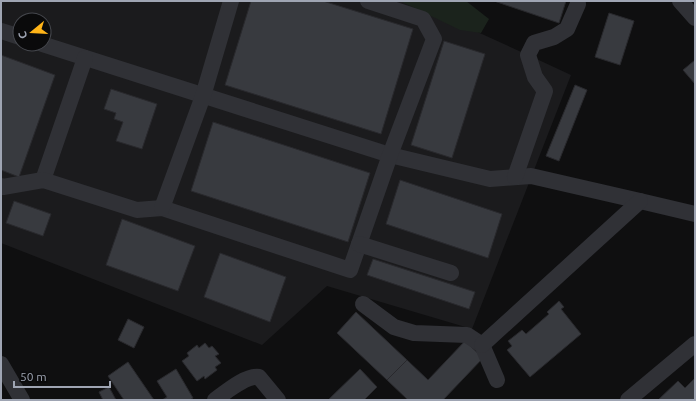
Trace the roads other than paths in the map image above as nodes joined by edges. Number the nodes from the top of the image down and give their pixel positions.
1 (231, 1) edge
2 (368, 1) edge
3 (680, 1) edge
4 (578, 4) dead end
5 (695, 18) edge
6 (1, 31) edge
7 (12, 34) edge
8 (52, 47) edge
9 (85, 58) junction
10 (203, 96) junction
11 (390, 155) junction
12 (515, 177) junction
13 (43, 180) junction
14 (1, 186) edge
15 (640, 201) junction
16 (162, 208) junction
17 (695, 214) edge
18 (359, 244) junction
19 (451, 273) dead end
20 (363, 304) dead end
21 (695, 344) edge
22 (482, 345) junction
23 (1, 364) edge
24 (497, 380) dead end
25 (22, 400) edge
26 (215, 400) edge
27 (278, 400) edge
28 (628, 400) edge

1 - 10 street
2 - 11 street
3 - 5 street
4 - 12 street
6 - 7 street
8 - 9 street
9 - 10 street
9 - 13 street
10 - 11 street
10 - 16 street
11 - 12 street
11 - 18 street
12 - 15 street
13 - 14 street
13 - 16 street
15 - 17 street
15 - 22 street
16 - 18 street
18 - 19 street
20 - 22 street
21 - 28 street
22 - 24 street
23 - 25 street
26 - 27 street

